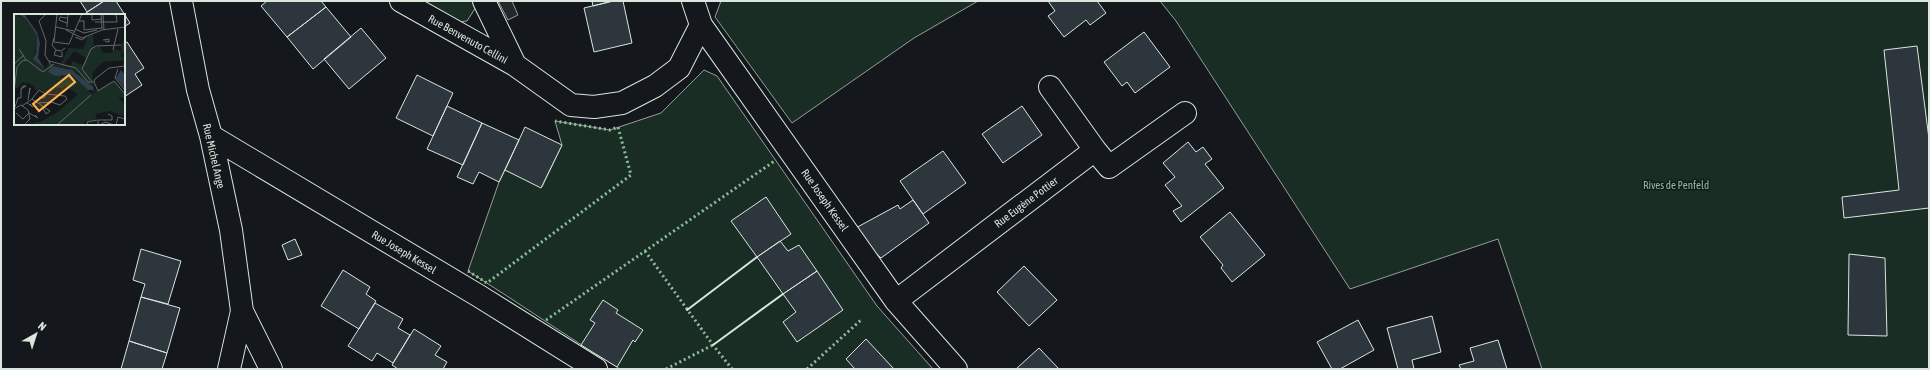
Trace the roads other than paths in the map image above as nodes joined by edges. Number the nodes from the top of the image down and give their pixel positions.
1 (181, 1) edge
2 (401, 1) edge
3 (484, 1) edge
4 (693, 1) edge
5 (701, 25) junction
6 (515, 65) junction
7 (1050, 87) dead end
8 (1185, 113) dead end
9 (211, 136) junction
10 (1095, 150) junction
11 (896, 301) junction
12 (242, 311) junction
13 (229, 369) edge
14 (271, 369) edge
15 (596, 369) edge
16 (956, 369) edge

1 - 9 street, Rue Michel Ange
2 - 6 street, Rue Benvenuto Cellini
3 - 6 street, Rue Benvenuto Cellini
4 - 5 street
5 - 6 street, Rue Benvenuto Cellini
5 - 11 street, Rue Joseph Kessel
7 - 10 street
8 - 10 street
9 - 12 street, Rue Michel Ange
9 - 15 street, Rue Joseph Kessel
10 - 11 street, Rue Eugène Pottier
11 - 16 street, Rue Joseph Kessel
12 - 13 street, Rue Michel Ange
12 - 14 street, Rue Michel Ange

